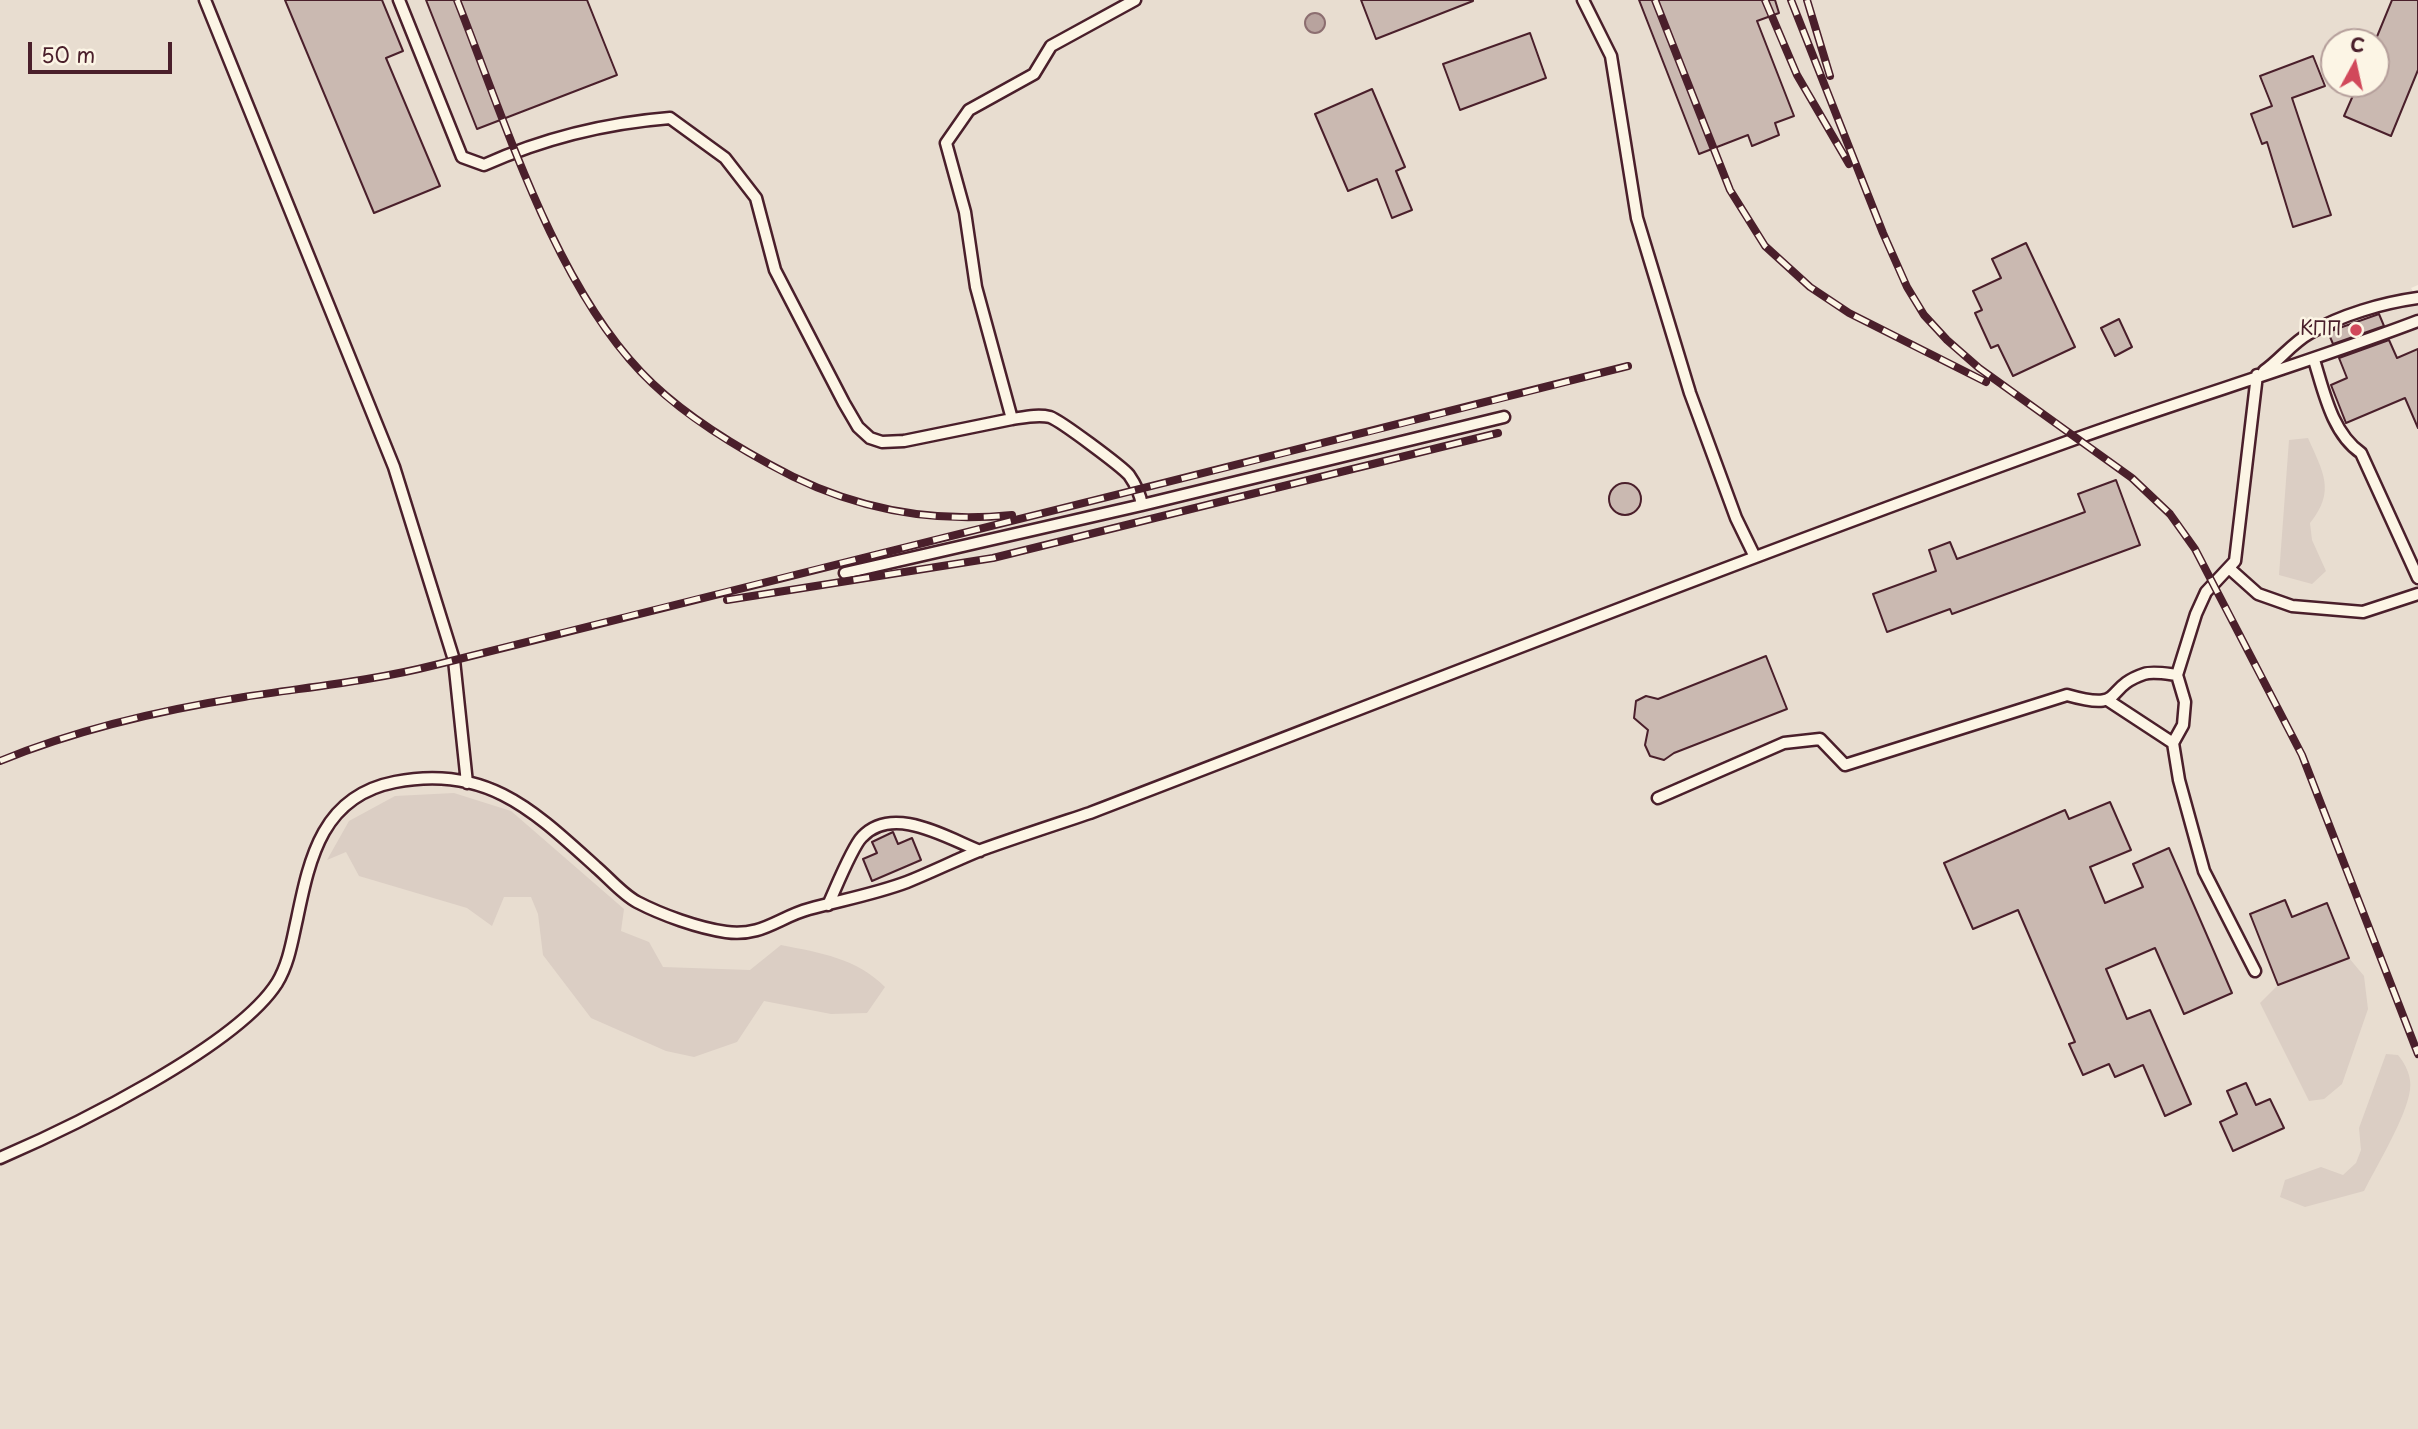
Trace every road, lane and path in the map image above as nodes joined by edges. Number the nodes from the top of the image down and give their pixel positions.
1 (205, 0) edge
2 (399, 0) edge
3 (1135, 0) edge
4 (1583, 0) edge
5 (2418, 298) edge
6 (2418, 321) edge
7 (2314, 360) junction
8 (2257, 375) junction
9 (1504, 417) dead end
10 (1012, 419) junction
11 (1142, 505) junction
12 (1755, 556) junction
13 (2230, 569) junction
14 (845, 573) dead end
15 (2418, 578) edge
16 (2418, 594) edge
17 (2177, 675) junction
18 (2109, 701) junction
19 (2173, 743) junction
20 (467, 783) junction
21 (1658, 798) dead end
22 (979, 851) junction
23 (828, 905) junction
24 (2255, 971) dead end
25 (0, 1158) edge

1 - 20 lane
2 - 10 lane
3 - 10 lane
4 - 12 lane
5 - 8 lane
6 - 7 lane
7 - 8 lane
7 - 15 lane
8 - 12 lane
8 - 13 lane
9 - 11 lane
10 - 11 lane
11 - 14 lane
12 - 22 lane
13 - 16 lane
13 - 17 lane
17 - 18 lane
17 - 19 lane
18 - 19 lane
18 - 21 lane
19 - 24 lane
20 - 23 lane
20 - 25 lane
22 - 23 lane
22 - 23 lane

